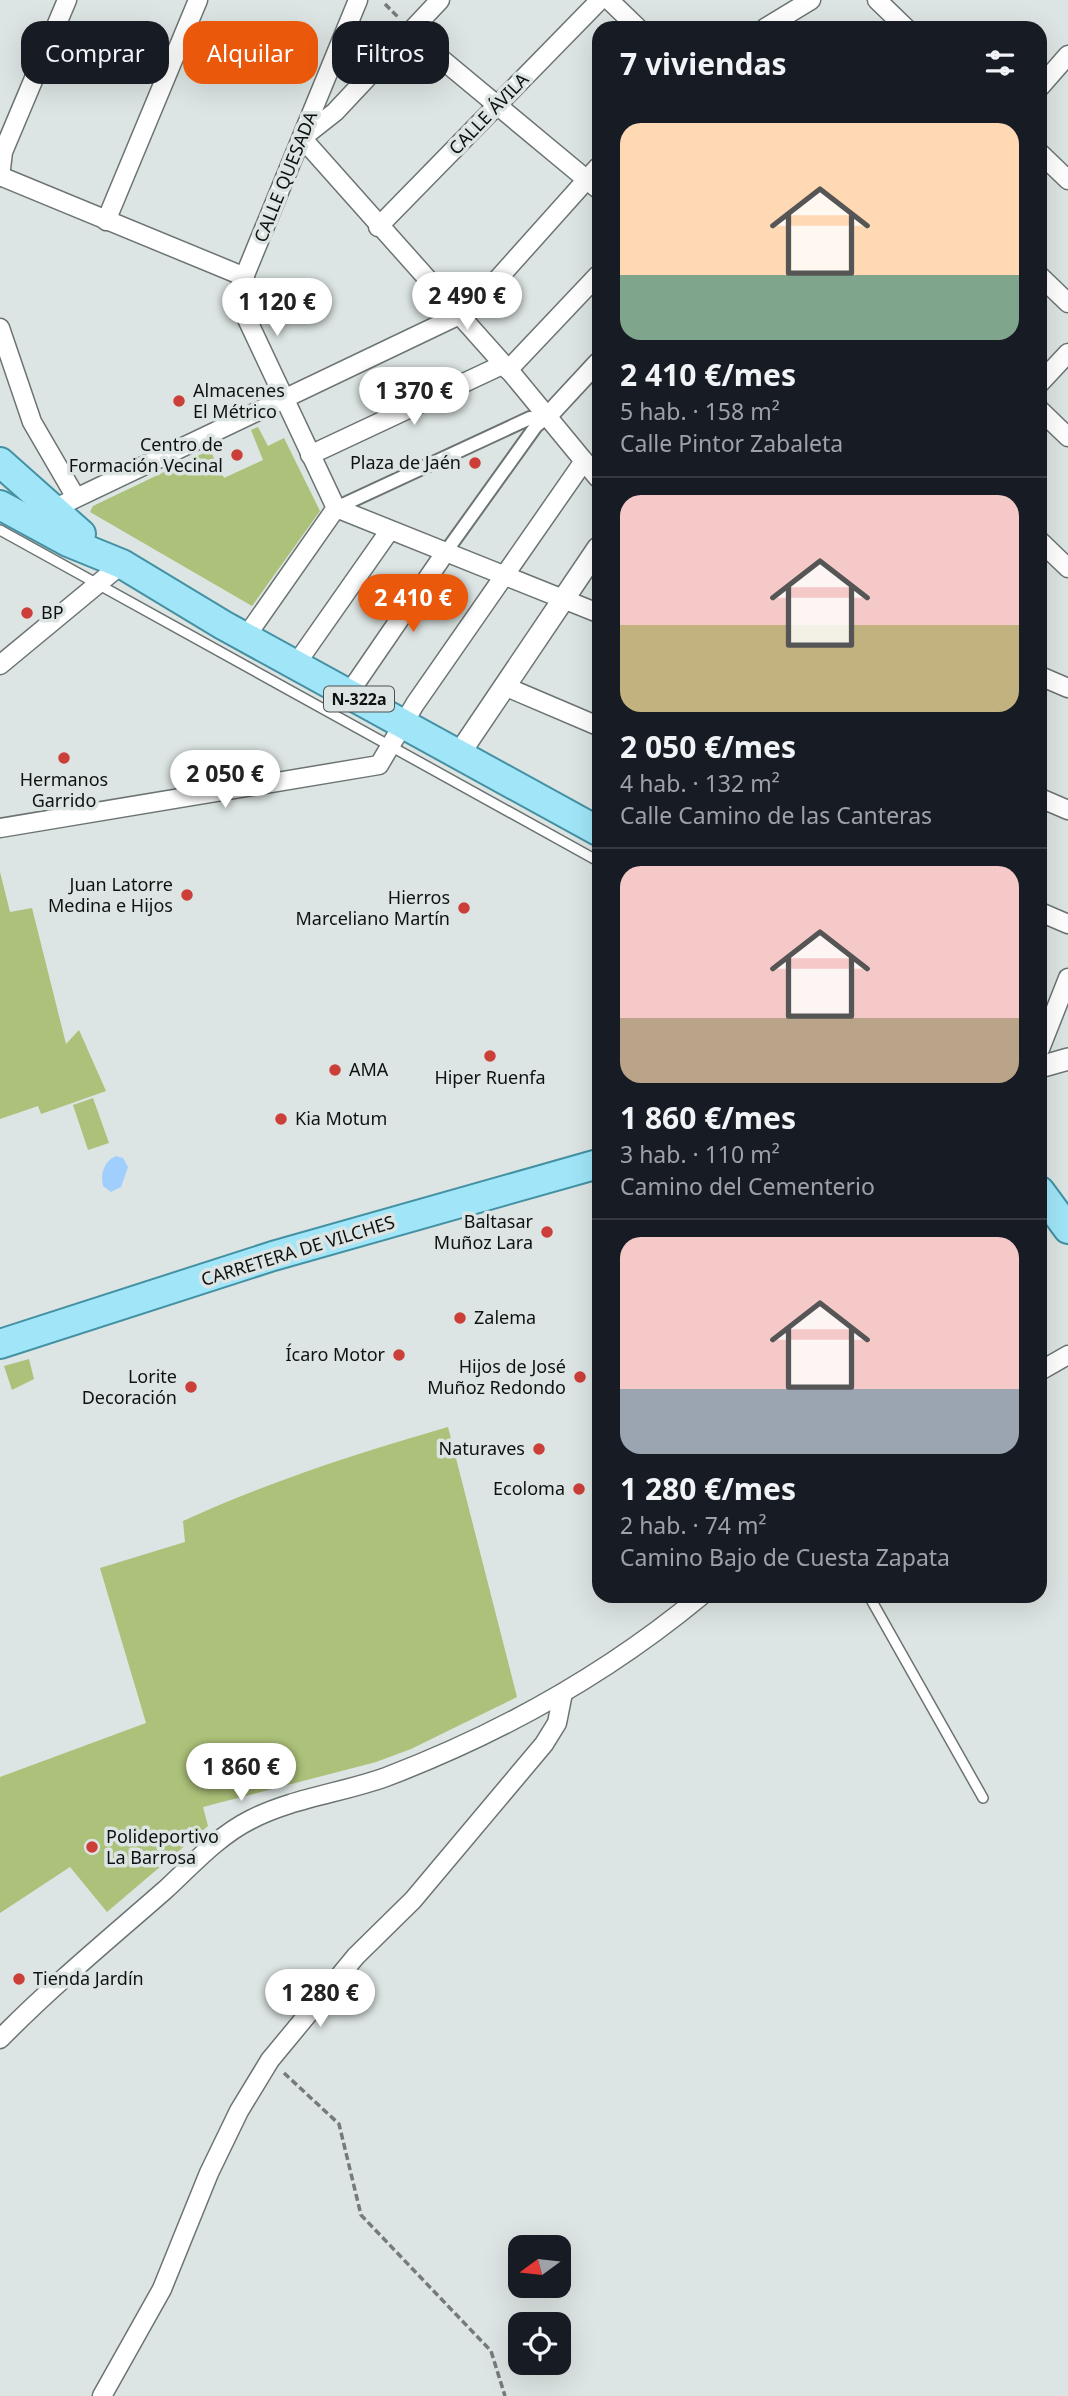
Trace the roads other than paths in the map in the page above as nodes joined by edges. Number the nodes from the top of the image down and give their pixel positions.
1 (67, 0) edge
2 (198, 0) edge
3 (358, 0) edge
4 (440, 0) edge
5 (600, 0) edge
6 (609, 0) edge
7 (811, 0) edge
8 (877, 0) edge
9 (414, 21) edge
10 (631, 21) edge
11 (781, 21) edge
12 (899, 21) edge
13 (1068, 55) edge
14 (449, 64) edge
15 (1047, 79) edge
16 (358, 84) edge
17 (497, 106) junction
18 (302, 138) junction
19 (1047, 160) edge
20 (0, 177) edge
21 (592, 177) edge
22 (1068, 180) edge
23 (592, 181) edge
24 (106, 221) junction
25 (378, 228) junction
26 (245, 277) junction
27 (592, 281) edge
28 (1047, 283) edge
29 (1068, 303) edge
30 (459, 314) junction
31 (0, 328) edge
32 (1068, 353) edge
33 (505, 367) junction
34 (592, 368) edge
35 (1047, 376) edge
36 (284, 398) junction
37 (547, 417) junction
38 (1047, 418) edge
39 (1068, 437) edge
40 (310, 456) junction
41 (584, 461) junction
42 (0, 462) edge
43 (592, 471) edge
44 (0, 494) edge
45 (63, 503) junction
46 (0, 505) edge
47 (336, 508) junction
48 (0, 530) edge
49 (390, 530) junction
50 (1047, 548) edge
51 (446, 553) junction
52 (592, 557) edge
53 (118, 561) junction
54 (1068, 568) edge
55 (503, 573) junction
56 (96, 586) junction
57 (565, 599) junction
58 (592, 610) edge
59 (245, 638) junction
60 (296, 664) junction
61 (0, 666) edge
62 (1047, 679) edge
63 (504, 686) junction
64 (1068, 688) edge
65 (349, 693) junction
66 (592, 723) edge
67 (397, 733) junction
68 (459, 754) junction
69 (1047, 801) edge
70 (1068, 810) edge
71 (0, 828) edge
72 (592, 828) edge
73 (592, 857) edge
74 (1047, 915) edge
75 (1068, 924) edge
76 (1068, 978) edge
77 (1047, 1033) edge
78 (1047, 1053) edge
79 (1068, 1059) edge
80 (1047, 1065) edge
81 (592, 1167) edge
82 (1047, 1200) edge
83 (1068, 1228) edge
84 (5, 1337) edge
85 (1068, 1355) edge
86 (1047, 1367) edge
87 (692, 1603) edge
88 (873, 1603) edge
89 (563, 1693) junction
90 (984, 1798) dead end
91 (0, 2039) edge
92 (102, 2396) edge

1 - 20 street
2 - 24 street
3 - 18 street, CALLE QUESADA
4 - 9 street
5 - 17 street, CALLE ÁVILA
6 - 10 street
7 - 11 street
8 - 12 street
13 - 15 street
14 - 17 street
16 - 18 street
17 - 21 street
17 - 25 street, CALLE ÁVILA
18 - 25 street
18 - 26 street, CALLE QUESADA
19 - 22 street
20 - 24 street
23 - 30 street
24 - 26 street
25 - 30 street
26 - 36 street
27 - 33 street
28 - 29 street
30 - 33 street
30 - 36 street
31 - 45 street
32 - 35 street
33 - 37 street
33 - 40 street
34 - 37 street
36 - 40 street
36 - 45 street
37 - 41 street
37 - 47 street
37 - 51 street
38 - 39 street
40 - 47 street
41 - 43 street
41 - 55 street
42 - 45 main road, N-322a
44 - 45 main road
45 - 53 main road, N-322a
46 - 53 main road, N-322a
47 - 49 street
47 - 59 street
48 - 56 lane
49 - 51 street
49 - 60 street
50 - 54 street
51 - 55 street
51 - 65 street
52 - 57 street
53 - 56 street
53 - 59 main road, N-322a
55 - 57 street
55 - 67 street
56 - 61 street
56 - 67 lane
57 - 58 street
57 - 63 street
59 - 60 main road, N-322a
60 - 65 main road, N-322a
62 - 64 street
63 - 66 street
63 - 68 street
65 - 67 main road, N-322a
67 - 68 main road, N-322a
67 - 71 street
67 - 73 lane
68 - 72 main road, N-322a
69 - 70 street
74 - 75 street
76 - 77 street
78 - 79 street
79 - 80 street
81 - 84 main road, CARRETERA DE VILCHES
82 - 83 main road
85 - 86 street
87 - 89 street
88 - 90 lane
89 - 91 street
89 - 92 street

